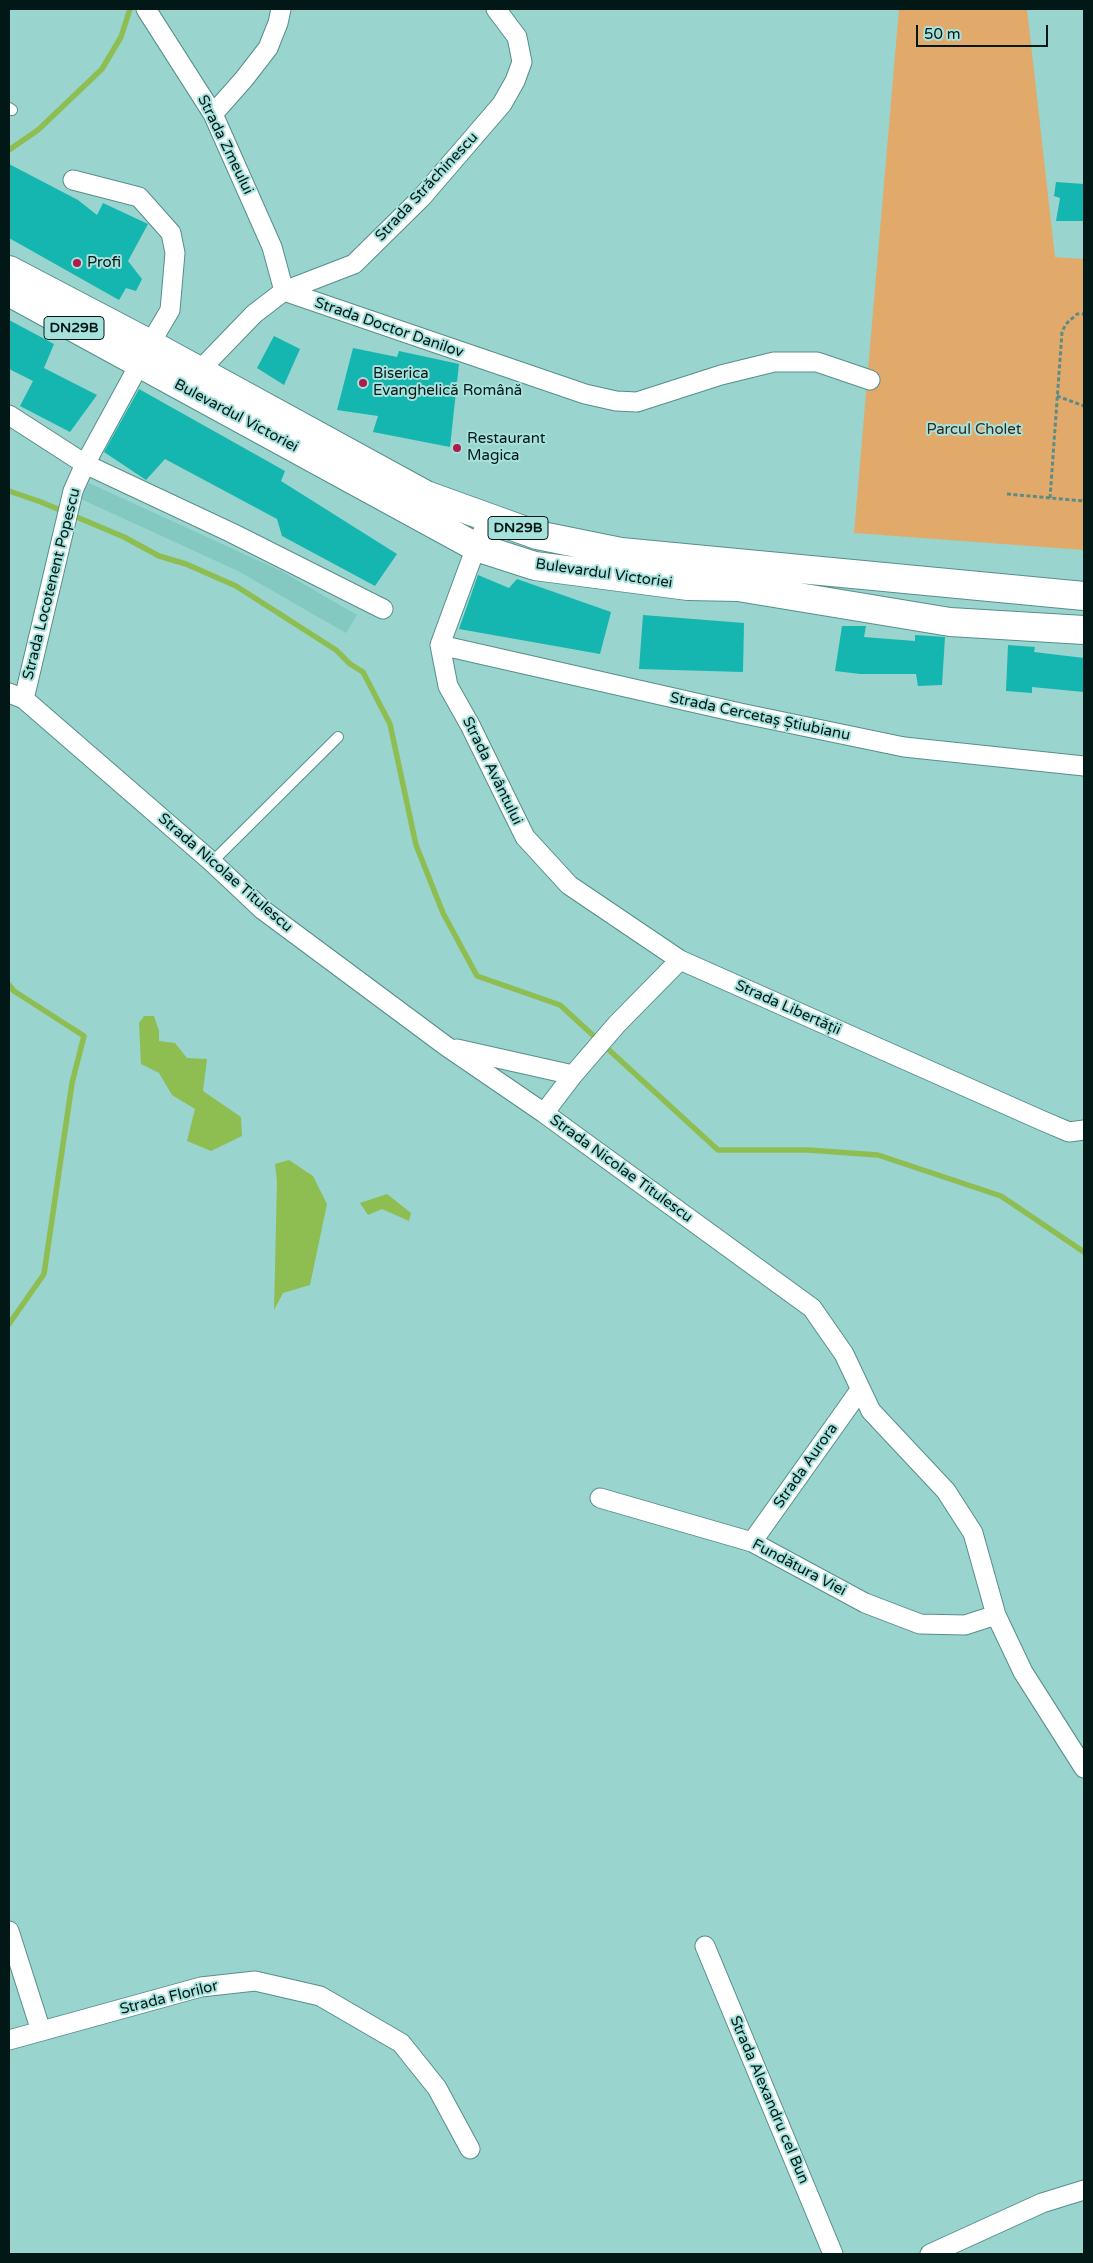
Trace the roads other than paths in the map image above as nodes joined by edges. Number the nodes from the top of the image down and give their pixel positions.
1 (146, 9) edge
2 (281, 9) edge
3 (496, 9) edge
4 (213, 114) junction
5 (73, 180) dead end
6 (9, 270) edge
7 (284, 291) junction
8 (9, 292) edge
9 (144, 354) junction
10 (199, 371) junction
11 (870, 380) dead end
12 (9, 415) edge
13 (85, 464) junction
14 (489, 518) junction
15 (476, 547) junction
16 (1084, 596) edge
17 (383, 609) dead end
18 (1084, 630) edge
19 (440, 645) junction
20 (16, 696) edge
21 (338, 737) dead end
22 (1084, 766) edge
23 (212, 862) junction
24 (680, 960) junction
25 (446, 1046) junction
26 (573, 1075) junction
27 (544, 1112) junction
28 (1084, 1130) edge
29 (860, 1390) junction
30 (600, 1498) dead end
31 (752, 1542) junction
32 (996, 1615) junction
33 (1084, 1768) edge
34 (9, 1930) edge
35 (705, 1946) dead end
36 (40, 2031) junction
37 (9, 2040) edge
38 (470, 2149) dead end
39 (1084, 2190) edge
40 (833, 2254) edge
41 (930, 2254) edge

1 - 4 street, Strada Zmeului
2 - 4 street
3 - 7 street, Strada Străchinescu
4 - 7 street, Strada Zmeului
5 - 9 street, Strada Locotenent Popescu
6 - 9 main road, Bulevardul Victoriei / DN29B
7 - 10 street, Strada Străchinescu
7 - 11 street, Strada Doctor Danilov
8 - 9 main road, Bulevardul Victoriei / DN29B
9 - 10 main road, Bulevardul Victoriei / DN29B
9 - 13 street, Strada Locotenent Popescu
9 - 15 main road, Bulevardul Victoriei / DN29B
10 - 14 main road, Bulevardul Victoriei / DN29B
12 - 13 street
13 - 17 street
13 - 20 street, Strada Locotenent Popescu
14 - 15 street
14 - 16 main road, Bulevardul Victoriei / DN29B
15 - 18 main road, Bulevardul Victoriei / DN29B
15 - 19 street
19 - 22 street, Strada Cercetaș Știubianu
19 - 24 street, Strada Avântului
20 - 23 street, Strada Nicolae Titulescu
21 - 23 lane
23 - 25 street, Strada Nicolae Titulescu
24 - 26 street
24 - 28 street, Strada Libertății
25 - 26 street
25 - 27 street, Strada Nicolae Titulescu
26 - 27 street
27 - 29 street, Strada Nicolae Titulescu
29 - 31 street, Strada Aurora
29 - 32 street, Strada Nicolae Titulescu
30 - 31 street, Fundătura Viei
31 - 32 street, Fundătura Viei
32 - 33 street, Strada Nicolae Titulescu
34 - 36 street
35 - 40 street, Strada Alexandru cel Bun
36 - 37 street, Strada Florilor
36 - 38 street, Strada Florilor
39 - 41 street

